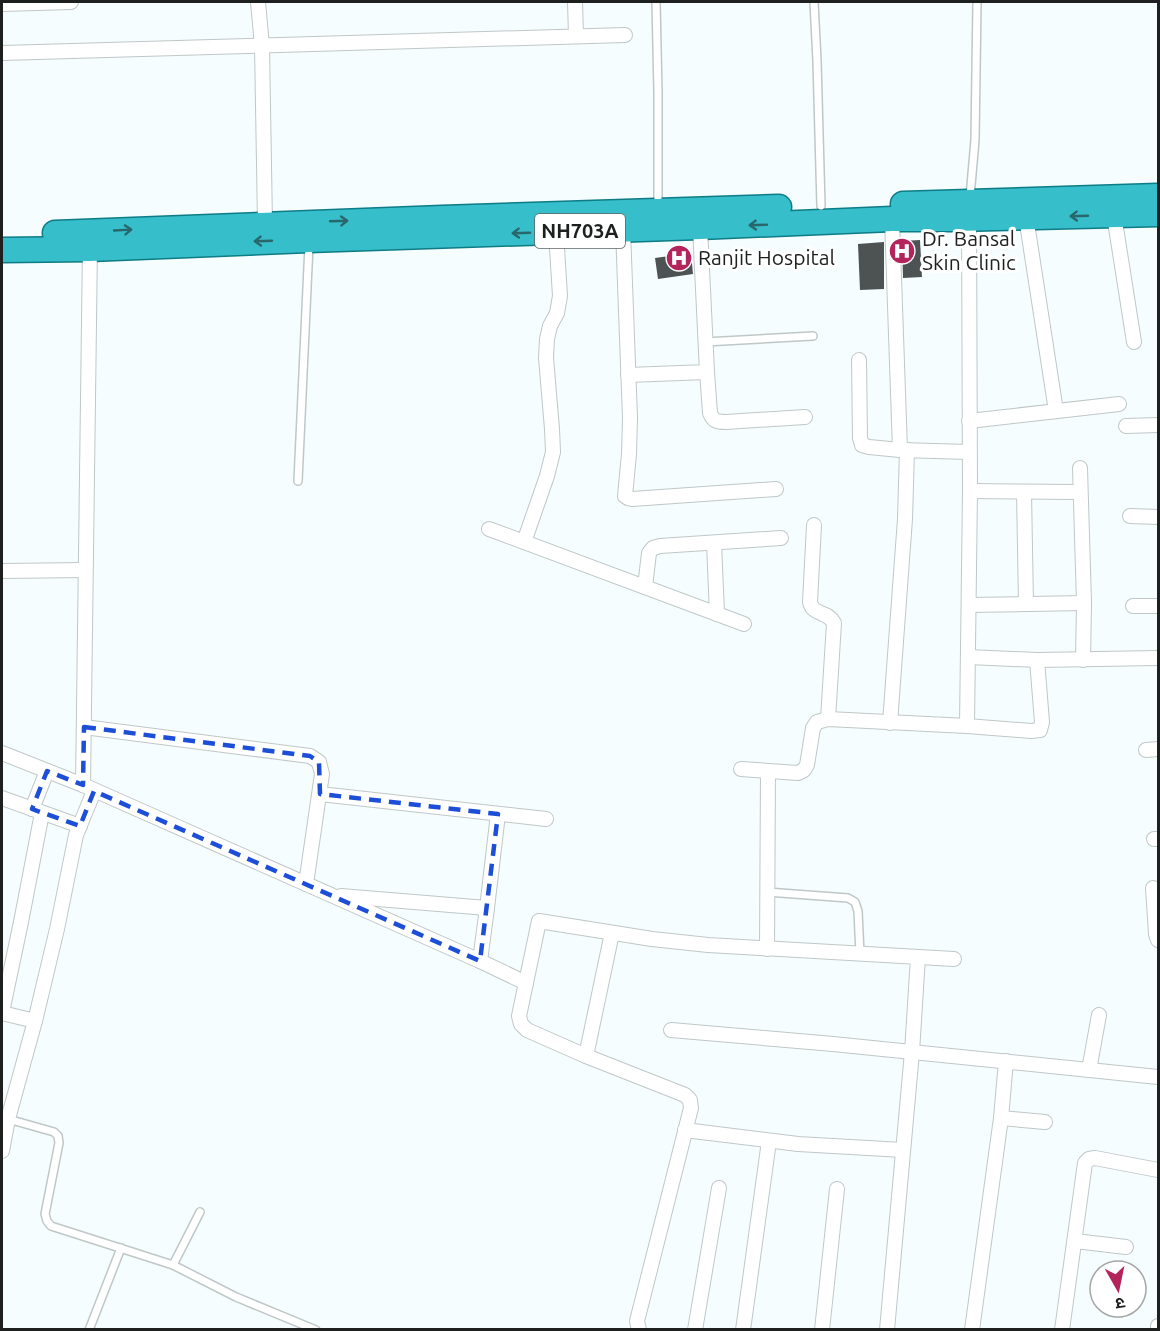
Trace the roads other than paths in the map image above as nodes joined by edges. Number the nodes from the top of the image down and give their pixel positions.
1 (71, 2) edge
2 (258, 2) edge
3 (575, 2) edge
4 (656, 2) edge
5 (814, 2) edge
6 (977, 2) edge
7 (2, 4) edge
8 (625, 35) dead end
9 (576, 36) junction
10 (262, 46) junction
11 (2, 52) edge
12 (1158, 196) edge
13 (821, 206) junction
14 (969, 210) junction
15 (658, 212) junction
16 (1158, 214) edge
17 (1114, 215) junction
18 (1026, 217) junction
19 (892, 219) junction
20 (265, 224) junction
21 (700, 227) junction
22 (622, 230) junction
23 (556, 232) junction
24 (2, 234) edge
25 (90, 240) junction
26 (309, 240) junction
27 (2, 250) edge
28 (813, 336) dead end
29 (705, 342) junction
30 (1134, 342) dead end
31 (859, 360) dead end
32 (707, 372) junction
33 (628, 375) junction
34 (1119, 404) dead end
35 (1056, 411) junction
36 (805, 417) dead end
37 (969, 421) junction
38 (1158, 425) edge
39 (1126, 426) dead end
40 (903, 450) junction
41 (969, 452) junction
42 (1080, 468) dead end
43 (298, 481) dead end
44 (776, 489) dead end
45 (970, 491) junction
46 (1024, 492) junction
47 (1080, 492) junction
48 (1130, 516) dead end
49 (1158, 517) edge
50 (814, 525) dead end
51 (489, 529) dead end
52 (782, 538) dead end
53 (524, 542) junction
54 (714, 543) junction
55 (85, 570) junction
56 (2, 571) edge
57 (645, 587) junction
58 (1084, 603) junction
59 (1026, 604) junction
60 (969, 605) junction
61 (1133, 606) dead end
62 (1158, 606) edge
63 (717, 614) junction
64 (744, 624) dead end
65 (968, 657) junction
66 (1158, 658) edge
67 (1037, 660) junction
68 (1083, 660) junction
69 (828, 719) junction
70 (890, 723) junction
71 (967, 726) junction
72 (84, 727) junction
73 (2, 753) edge
74 (741, 769) dead end
75 (48, 771) junction
76 (768, 771) junction
77 (89, 788) junction
78 (320, 794) junction
79 (2, 798) edge
80 (37, 811) junction
81 (498, 814) junction
82 (546, 819) dead end
83 (80, 826) junction
84 (306, 884) junction
85 (1153, 888) dead end
86 (767, 892) junction
87 (330, 895) junction
88 (487, 908) junction
89 (612, 933) junction
90 (1158, 940) edge
91 (767, 949) junction
92 (860, 954) junction
93 (918, 957) junction
94 (954, 959) dead end
95 (480, 961) junction
96 (526, 983) junction
97 (2, 1012) edge
98 (1099, 1015) dead end
99 (35, 1020) junction
100 (671, 1030) dead end
101 (912, 1052) junction
102 (586, 1056) junction
103 (1006, 1061) junction
104 (1089, 1070) junction
105 (1158, 1077) edge
106 (1001, 1118) junction
107 (8, 1119) junction
108 (1046, 1122) dead end
109 (685, 1130) junction
110 (769, 1141) junction
111 (903, 1150) junction
112 (2, 1151) edge
113 (1158, 1170) edge
114 (719, 1188) dead end
115 (837, 1189) dead end
116 (200, 1212) dead end
117 (1075, 1240) junction
118 (1126, 1247) dead end
119 (121, 1248) junction
120 (173, 1265) junction
121 (89, 1329) edge
122 (316, 1329) edge
123 (639, 1329) edge
124 (695, 1329) edge
125 (743, 1329) edge
126 (822, 1329) edge
127 (887, 1329) edge
128 (972, 1329) edge
129 (1062, 1329) edge

1 - 7 street
2 - 10 street
3 - 9 street
4 - 15 lane
5 - 13 lane
6 - 14 lane
8 - 9 street
9 - 10 street
10 - 11 street
10 - 20 street
12 - 14 highway, NH703A
13 - 14 highway, NH703A
13 - 15 highway, NH703A
14 - 18 highway, NH703A
14 - 19 highway, NH703A
14 - 37 street
20 -> 15 highway, NH703A
16 - 17 highway, NH703A
17 -> 18 highway, NH703A
17 - 30 street
18 - 35 street
19 -> 21 highway, NH703A
19 - 40 street
25 -> 20 highway, NH703A
21 - 22 highway, NH703A
21 - 29 street
22 - 23 highway, NH703A
22 - 33 street
23 -> 26 highway, NH703A
23 - 53 street
24 - 25 highway, NH703A
26 -> 25 highway, NH703A
25 - 27 highway, NH703A
25 - 55 street
26 - 43 lane
28 - 29 lane
29 - 32 street
31 - 40 street
32 - 33 street
32 - 36 street
33 - 44 street
34 - 35 street
35 - 37 street
37 - 41 street
38 - 39 street
40 - 41 street
40 - 70 street
41 - 45 street
42 - 47 street
45 - 46 street
45 - 60 street
46 - 47 street
46 - 59 street
47 - 58 street
48 - 49 street
50 - 69 street
51 - 53 street
52 - 54 street
53 - 57 street
54 - 57 street
54 - 63 street
55 - 56 street
55 - 72 street
57 - 63 street
58 - 59 street
58 - 68 street
59 - 60 street
60 - 65 street
61 - 62 street
63 - 64 street
65 - 67 street
65 - 71 street
66 - 68 street
67 - 68 street
67 - 71 street
69 - 70 street
69 - 76 street
70 - 71 street
72 - 77 street
72 - 78 street
73 - 75 street
74 - 76 street
75 - 77 street
75 - 80 street
76 - 86 street
77 - 83 street
77 - 84 street
78 - 81 street
78 - 84 street
79 - 80 street
80 - 83 street
80 - 97 street
81 - 82 street
81 - 88 street
83 - 99 street
84 - 87 street
85 - 90 street
86 - 91 street
86 - 92 lane
87 - 88 street
87 - 95 street
88 - 95 street
89 - 91 street
89 - 96 street
89 - 102 street
91 - 92 street
92 - 93 street
93 - 94 street
93 - 101 street
95 - 96 street
96 - 102 street
97 - 99 street
98 - 104 street
99 - 107 street
100 - 101 street
101 - 103 street
101 - 111 street
102 - 109 street
103 - 104 street
103 - 106 street
104 - 105 street
106 - 108 street
106 - 128 street
107 - 112 street
107 - 119 lane
109 - 110 street
109 - 123 street
110 - 111 street
110 - 125 street
111 - 127 street
113 - 117 street
114 - 124 street
115 - 126 street
116 - 120 lane
117 - 118 street
117 - 129 street
119 - 120 lane
119 - 121 lane
120 - 122 lane

